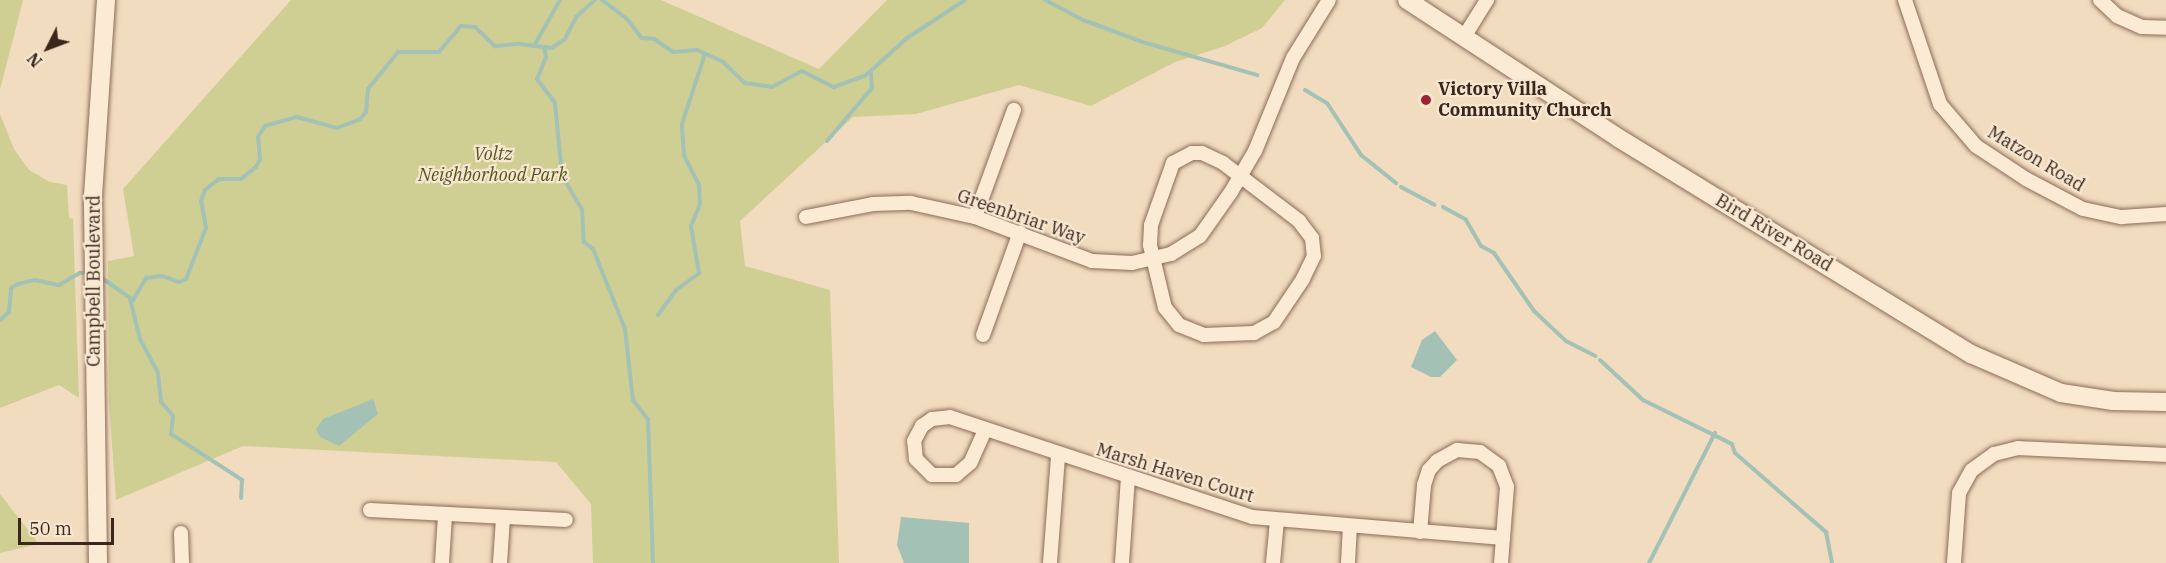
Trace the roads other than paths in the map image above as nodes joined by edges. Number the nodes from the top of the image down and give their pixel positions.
1 (106, 0) edge
2 (1329, 0) edge
3 (1407, 0) edge
4 (1487, 0) edge
5 (1905, 0) edge
6 (2100, 0) edge
7 (2166, 28) edge
8 (1464, 37) junction
9 (1014, 110) dead end
10 (1240, 177) junction
11 (2166, 214) edge
12 (806, 217) dead end
13 (975, 217) junction
14 (1020, 232) junction
15 (1153, 259) junction
16 (983, 335) dead end
17 (2166, 402) edge
18 (985, 430) junction
19 (2166, 455) edge
20 (1058, 456) junction
21 (1128, 478) junction
22 (370, 510) dead end
23 (445, 515) junction
24 (503, 518) junction
25 (566, 520) dead end
26 (1276, 521) junction
27 (1350, 527) junction
28 (1420, 532) junction
29 (181, 533) dead end
30 (1503, 538) junction
31 (98, 563) edge
32 (182, 563) edge
33 (442, 563) edge
34 (500, 563) edge
35 (1050, 563) edge
36 (1122, 563) edge
37 (1273, 563) edge
38 (1348, 563) edge
39 (1501, 563) edge
40 (1954, 563) edge

1 - 31 street, Campbell Boulevard
2 - 10 street, Greenbriar Way
3 - 8 street, Bird River Road
4 - 8 street
5 - 11 street, Matzon Road
6 - 7 street
8 - 17 street, Bird River Road
9 - 13 street
10 - 15 street, Greenbriar Way
10 - 15 street
10 - 15 street
12 - 13 street, Greenbriar Way
13 - 14 street, Greenbriar Way
14 - 15 street, Greenbriar Way
14 - 16 street
18 - 18 street, Marsh Haven Court
18 - 20 street, Marsh Haven Court
19 - 40 street
20 - 21 street, Marsh Haven Court
20 - 35 street
21 - 26 street, Marsh Haven Court
21 - 36 street
22 - 23 street
23 - 24 street
23 - 33 street
24 - 25 street
24 - 34 street
26 - 27 street, Marsh Haven Court
26 - 37 street
27 - 28 street, Marsh Haven Court
27 - 38 street
28 - 30 street, Marsh Haven Court
28 - 30 street
29 - 32 street
30 - 39 street

